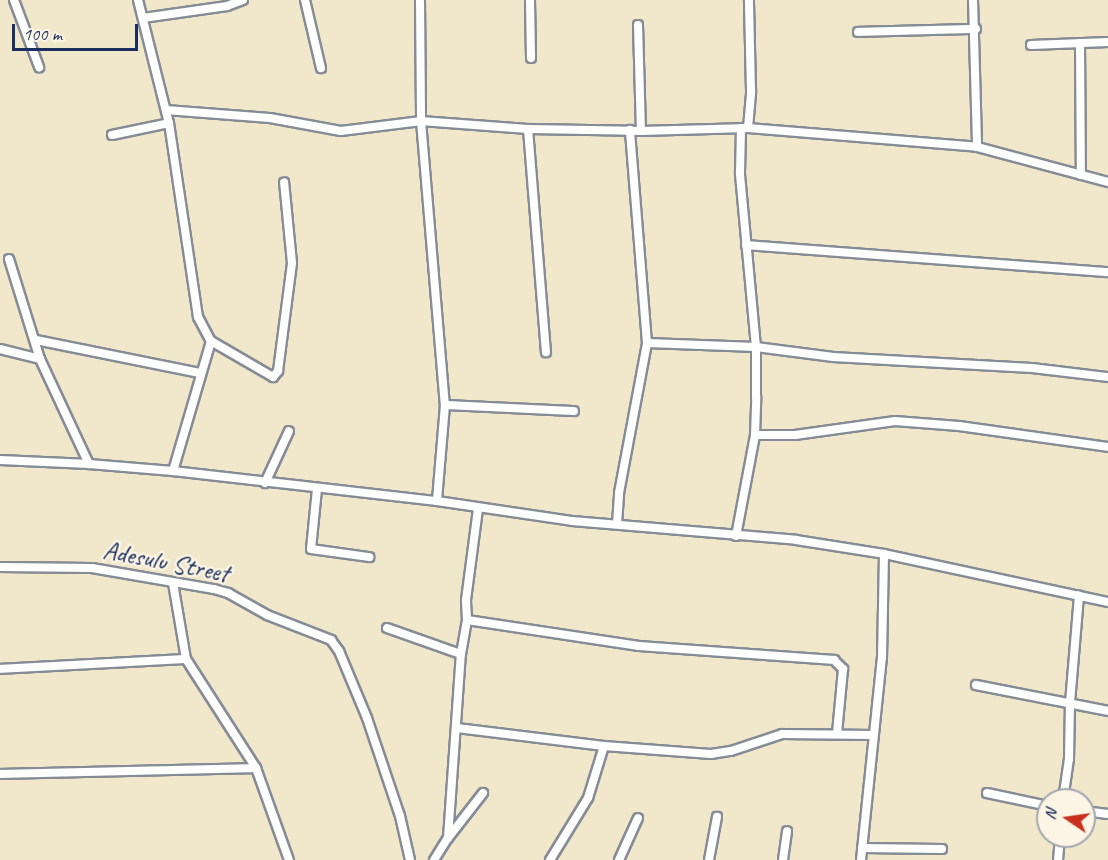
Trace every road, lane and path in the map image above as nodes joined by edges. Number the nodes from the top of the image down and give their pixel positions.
1 (14, 0) edge
2 (138, 0) edge
3 (243, 0) edge
4 (305, 0) edge
5 (420, 0) edge
6 (530, 0) edge
7 (749, 0) edge
8 (973, 0) edge
9 (143, 18) junction
10 (638, 25) dead end
11 (976, 29) junction
12 (858, 32) dead end
13 (1108, 42) edge
14 (1080, 43) junction
15 (1031, 45) dead end
16 (531, 58) dead end
17 (39, 67) dead end
18 (321, 68) dead end
19 (166, 110) junction
20 (421, 121) junction
21 (169, 123) junction
22 (745, 128) junction
23 (528, 129) junction
24 (630, 130) junction
25 (641, 131) junction
26 (111, 135) dead end
27 (977, 147) junction
28 (1081, 175) junction
29 (284, 182) dead end
30 (1108, 182) edge
31 (746, 245) junction
32 (9, 259) dead end
33 (1108, 272) edge
34 (36, 340) junction
35 (211, 341) junction
36 (647, 343) junction
37 (756, 347) junction
38 (0, 349) edge
39 (546, 352) dead end
40 (40, 359) junction
41 (200, 374) junction
42 (1108, 377) edge
43 (445, 405) junction
44 (574, 411) dead end
45 (289, 431) dead end
46 (755, 435) junction
47 (1108, 447) edge
48 (0, 460) edge
49 (89, 464) junction
50 (173, 471) junction
51 (265, 483) junction
52 (317, 489) junction
53 (437, 501) junction
54 (478, 509) junction
55 (617, 524) junction
56 (736, 536) junction
57 (884, 554) junction
58 (369, 557) dead end
59 (0, 567) edge
60 (173, 583) junction
61 (1079, 595) junction
62 (1108, 602) edge
63 (467, 620) junction
64 (387, 628) dead end
65 (461, 654) junction
66 (186, 659) junction
67 (0, 669) edge
68 (976, 685) dead end
69 (1070, 703) junction
70 (1108, 711) edge
71 (457, 728) junction
72 (837, 734) junction
73 (873, 735) junction
74 (604, 746) junction
75 (255, 768) junction
76 (0, 774) edge
77 (1065, 788) edge
78 (483, 793) dead end
79 (987, 793) dead end
80 (1036, 803) edge
81 (717, 817) dead end
82 (638, 818) dead end
83 (787, 831) dead end
84 (448, 838) junction
85 (862, 848) junction
86 (942, 849) dead end
87 (289, 860) edge
88 (410, 860) edge
89 (434, 860) edge
90 (550, 860) edge
91 (619, 860) edge
92 (710, 860) edge
93 (783, 860) edge
94 (861, 860) edge

1 - 17 street
2 - 9 street
3 - 9 street
4 - 18 street
5 - 20 street
6 - 16 street
7 - 22 street
8 - 11 street
9 - 19 street
10 - 25 street
11 - 12 street
11 - 27 street
13 - 14 street
14 - 15 street
14 - 28 street
19 - 20 street
19 - 21 street
20 - 23 street
20 - 43 street
21 - 26 street
21 - 35 street
22 - 25 street
22 - 27 street
22 - 31 street
23 - 24 street
23 - 39 street
24 - 25 street
24 - 36 street
27 - 28 street
28 - 30 street
29 - 35 street
31 - 33 street
31 - 37 street
32 - 34 street
34 - 40 street
34 - 41 street
35 - 41 street
36 - 37 street
36 - 55 street
37 - 42 street
37 - 46 street
38 - 40 street
40 - 49 street
41 - 50 street
43 - 44 street
43 - 53 street
45 - 51 street
46 - 47 street
46 - 56 street
48 - 49 street
49 - 50 street
50 - 51 street
51 - 52 street
52 - 53 street
52 - 58 street
53 - 54 street
54 - 55 street
54 - 63 street
55 - 56 street
56 - 57 street
57 - 61 street
57 - 73 street
59 - 60 street, Adesulu Street
60 - 66 street
60 - 88 street, Adesulu Street
61 - 62 street
61 - 69 street
63 - 65 street
63 - 72 street
64 - 65 street
65 - 71 street
66 - 67 street
66 - 75 street
68 - 69 street
69 - 70 street
69 - 77 street
71 - 74 street
71 - 84 street
72 - 73 street
72 - 74 street
73 - 85 street
74 - 90 street
75 - 76 street
75 - 87 street
78 - 84 street
79 - 80 street
81 - 92 street
82 - 91 street
83 - 93 street
84 - 89 street
85 - 86 street
85 - 94 street

